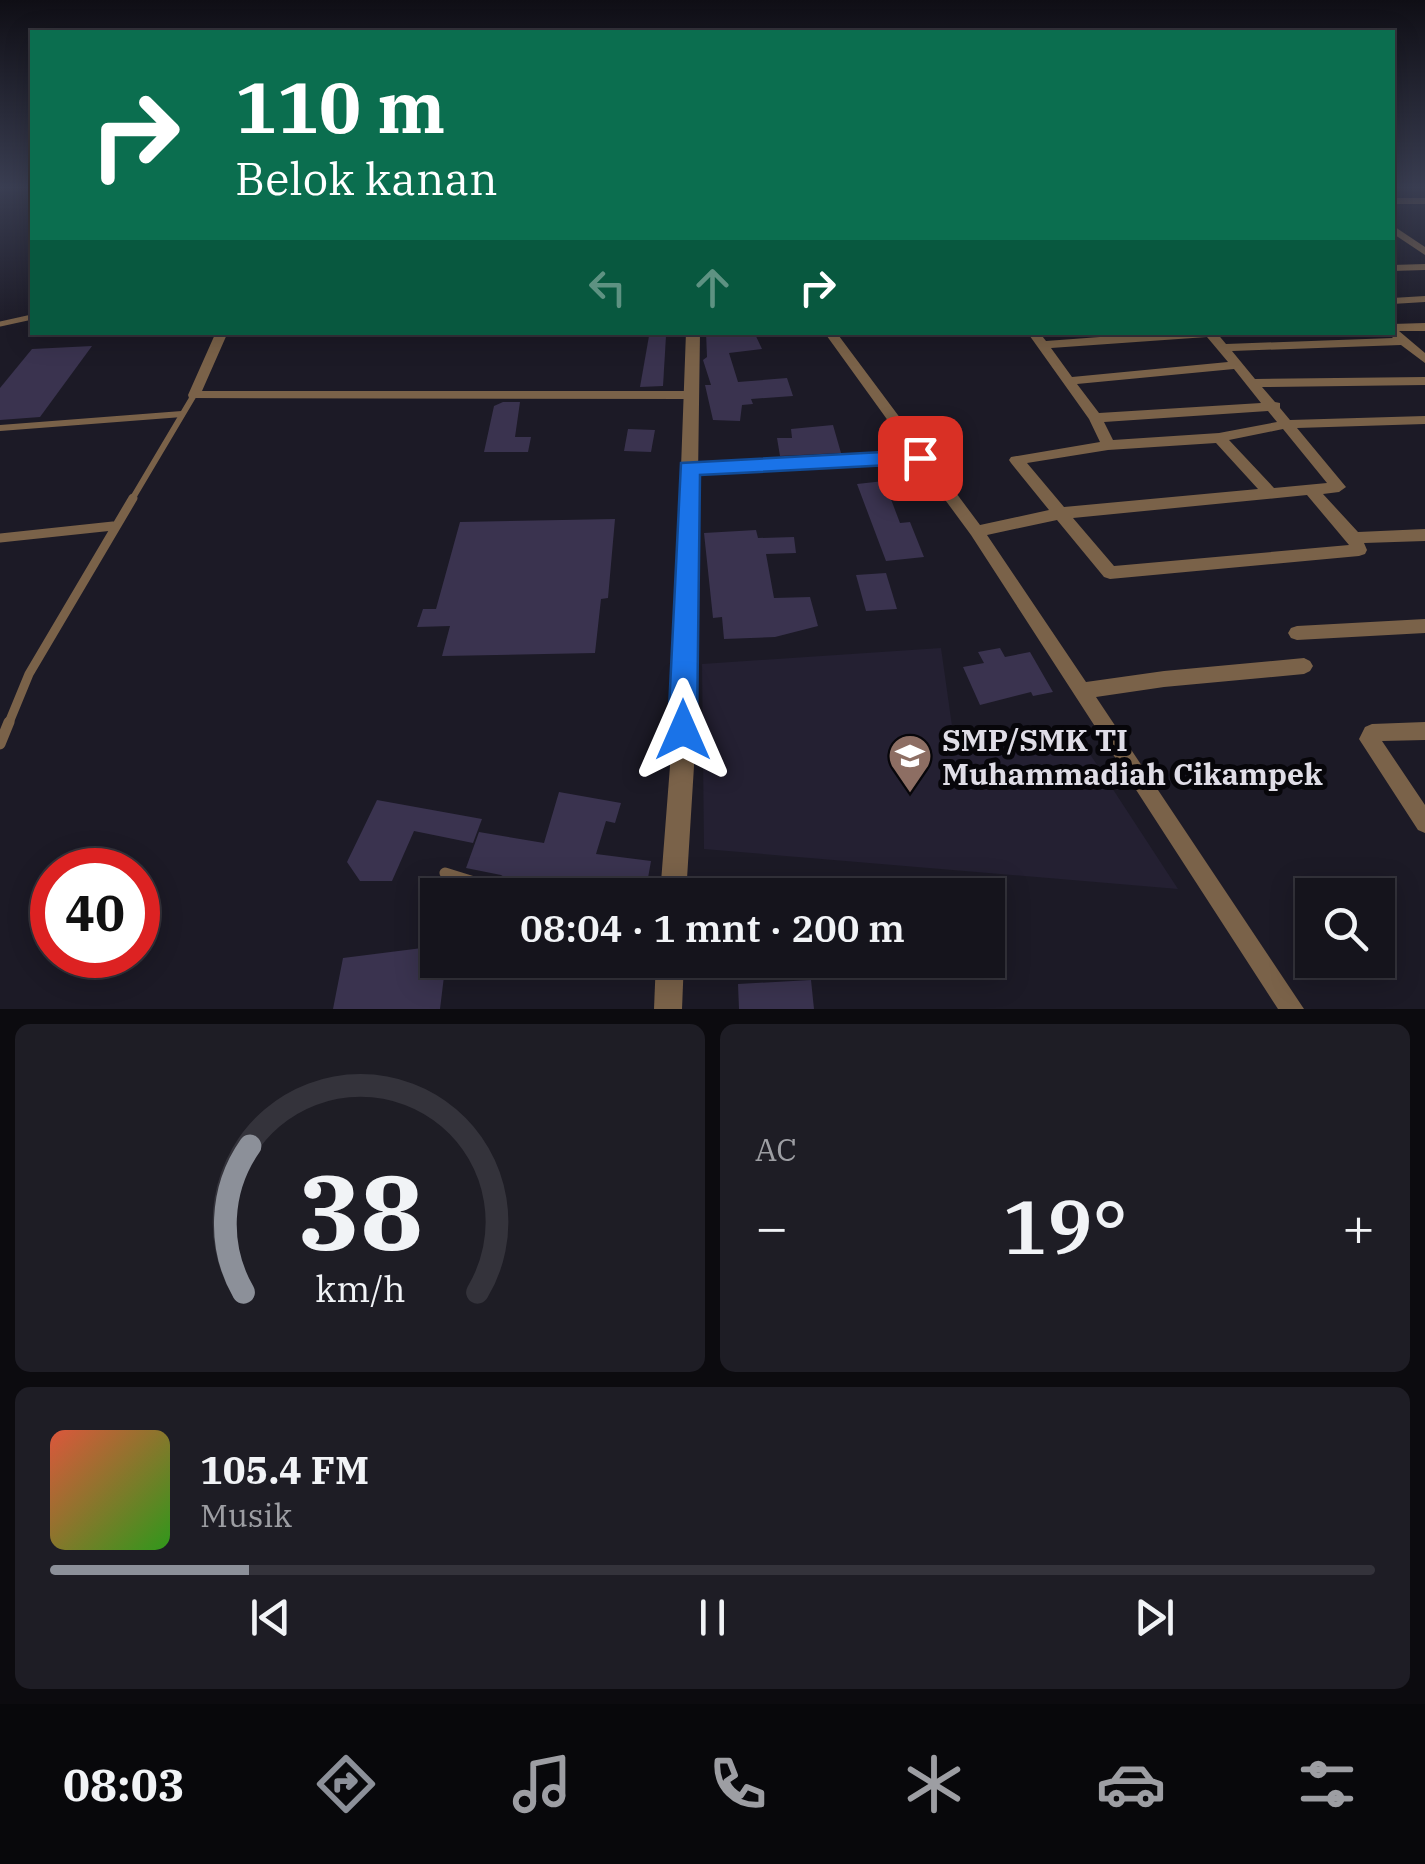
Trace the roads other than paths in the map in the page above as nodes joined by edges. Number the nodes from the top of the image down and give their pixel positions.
1 (1402, 235) edge
2 (1425, 252) edge
3 (1396, 266) edge
4 (1425, 267) edge
5 (1425, 300) edge
6 (1395, 301) edge
7 (30, 317) edge
8 (0, 324) edge
9 (1425, 328) edge
10 (1395, 330) edge
11 (1395, 333) edge
12 (221, 335) edge
13 (693, 335) edge
14 (832, 335) edge
15 (1035, 335) edge
16 (1184, 335) edge
17 (1211, 335) edge
18 (1404, 342) junction
19 (1044, 346) junction
20 (1222, 348) junction
21 (1425, 359) edge
22 (1238, 365) junction
23 (1069, 380) junction
24 (1425, 381) edge
25 (1254, 384) junction
26 (194, 396) junction
27 (692, 396) junction
28 (1275, 406) junction
29 (182, 414) junction
30 (1095, 418) junction
31 (1425, 420) edge
32 (1288, 424) junction
33 (0, 428) edge
34 (1218, 438) junction
35 (1108, 445) junction
36 (920, 458) junction
37 (689, 468) junction
38 (1312, 491) junction
39 (1270, 492) junction
40 (1064, 514) junction
41 (113, 526) junction
42 (976, 531) junction
43 (1425, 535) edge
44 (0, 538) edge
45 (1354, 538) junction
46 (1425, 626) edge
47 (1297, 633) dead end
48 (1304, 666) dead end
49 (1080, 692) junction
50 (1425, 731) edge
51 (0, 744) edge
52 (1425, 824) edge
53 (445, 873) dead end
54 (461, 878) edge
55 (675, 878) edge
56 (669, 978) edge
57 (668, 1009) edge
58 (1292, 1009) edge

1 - 2 street
3 - 4 street
5 - 6 street
7 - 8 lane
9 - 10 street
11 - 18 street
12 - 26 street
13 - 27 street
14 - 36 street
15 - 19 street
16 - 19 street
17 - 20 street
18 - 20 street
18 - 21 street
19 - 23 street
20 - 22 street
22 - 23 street
22 - 25 street
23 - 30 street
24 - 25 street
25 - 28 street
26 - 27 street
26 - 29 lane
27 - 37 street
28 - 30 street
28 - 32 street
29 - 33 lane
29 - 41 lane
30 - 35 street
31 - 32 street
32 - 34 street
32 - 38 street
34 - 35 street
34 - 39 street
35 - 40 street
36 - 37 street
36 - 42 street
37 - 55 street
38 - 39 street
38 - 45 street
39 - 40 street
40 - 42 street
40 - 45 street
41 - 44 lane
41 - 51 lane
42 - 49 street
43 - 45 street
46 - 47 street
48 - 49 street
49 - 58 street
50 - 52 street
53 - 54 lane
56 - 57 street

